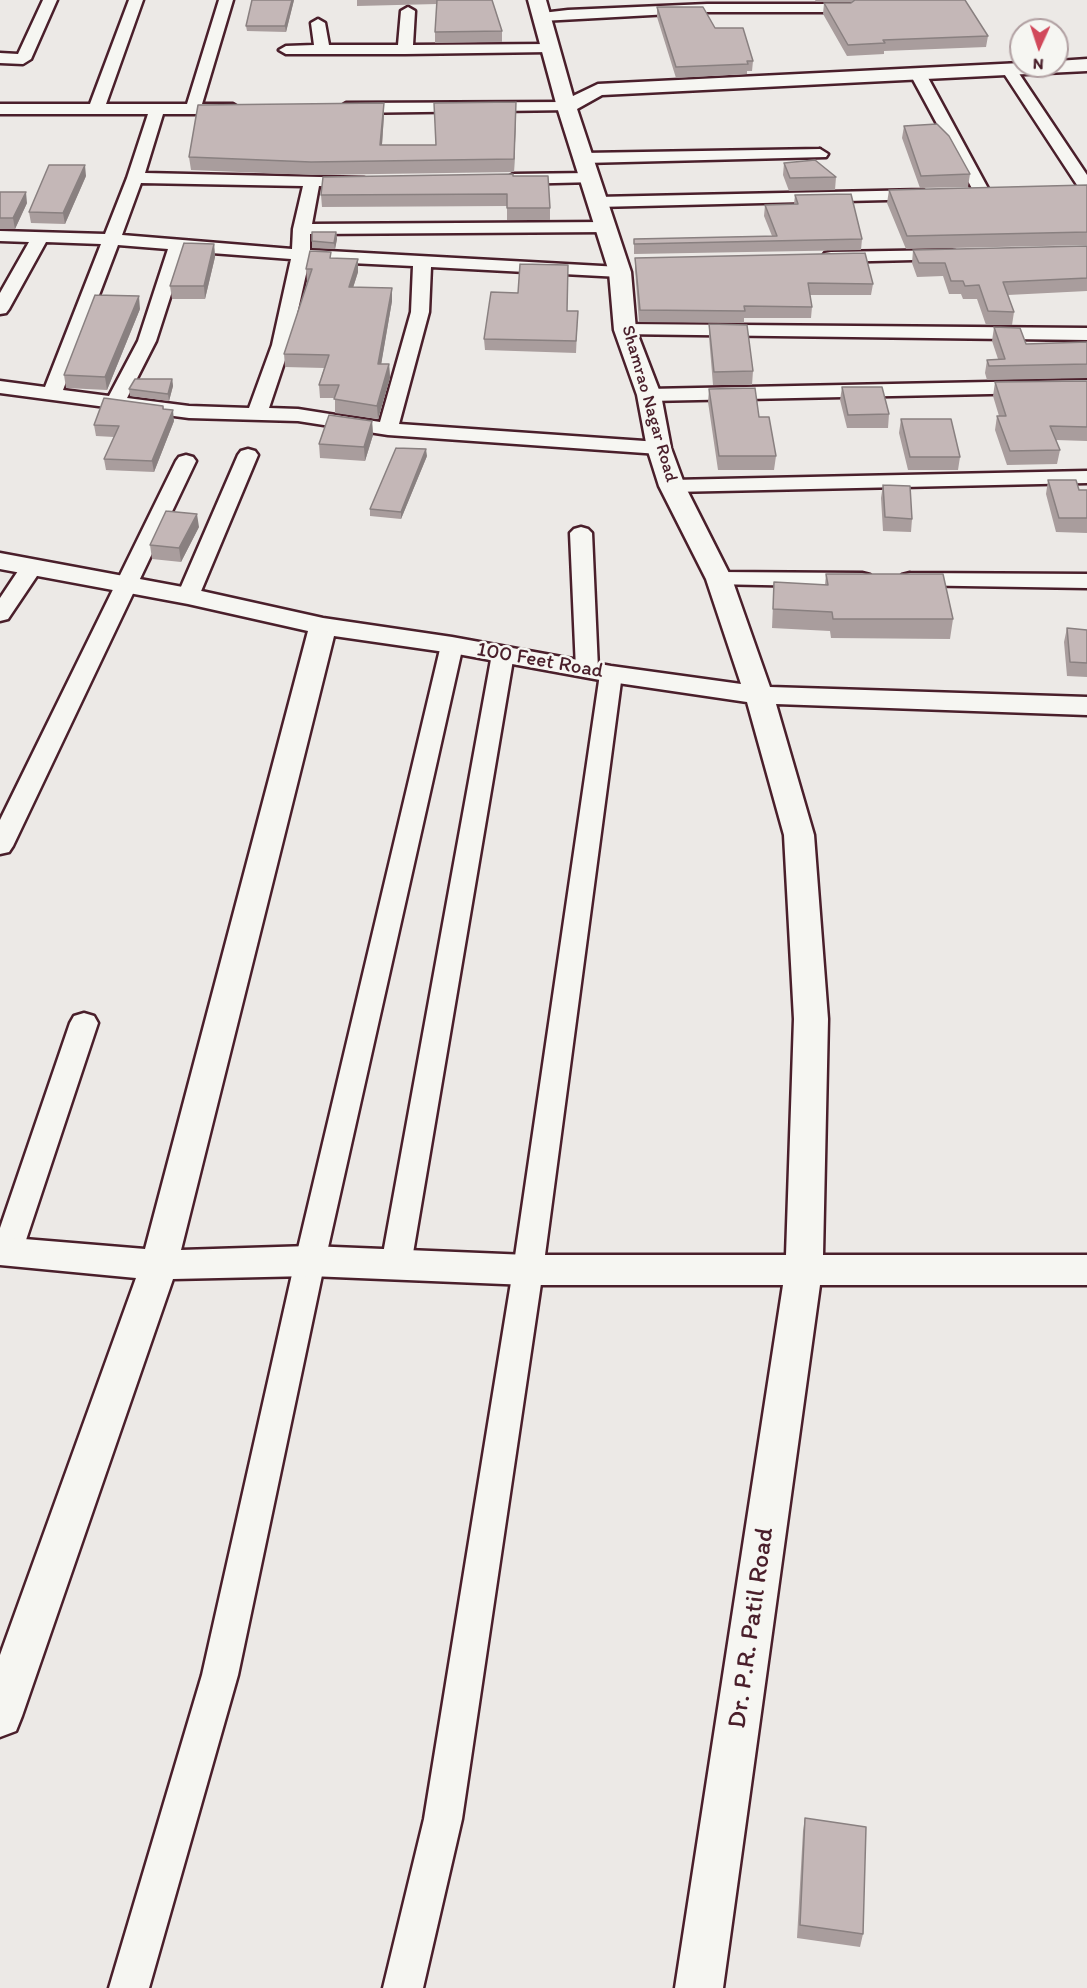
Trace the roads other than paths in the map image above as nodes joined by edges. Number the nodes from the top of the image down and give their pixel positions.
1 (50, 0) edge
2 (136, 0) edge
3 (226, 0) edge
4 (850, 8) edge
5 (540, 9) edge
6 (408, 11) dead end
7 (318, 23) dead end
8 (550, 48) junction
9 (286, 50) dead end
10 (322, 50) junction
11 (405, 50) junction
12 (0, 58) edge
13 (1087, 65) edge
14 (1069, 66) edge
15 (1009, 69) edge
16 (918, 74) junction
17 (1015, 78) edge
18 (567, 107) junction
19 (251, 108) edge
20 (333, 108) edge
21 (96, 109) junction
22 (157, 109) junction
23 (193, 109) junction
24 (0, 110) edge
25 (820, 154) dead end
26 (587, 168) junction
27 (1082, 171) edge
28 (135, 178) junction
29 (497, 180) edge
30 (312, 182) junction
31 (370, 182) edge
32 (1087, 190) edge
33 (1064, 192) edge
34 (960, 194) edge
35 (936, 195) edge
36 (597, 202) junction
37 (606, 227) junction
38 (302, 229) junction
39 (0, 236) edge
40 (40, 237) junction
41 (110, 239) junction
42 (178, 245) junction
43 (970, 254) edge
44 (301, 255) junction
45 (817, 258) edge
46 (422, 261) junction
47 (626, 265) junction
48 (0, 309) edge
49 (625, 330) junction
50 (1087, 334) edge
51 (1087, 386) edge
52 (0, 387) edge
53 (52, 393) junction
54 (650, 395) junction
55 (116, 401) junction
56 (257, 414) junction
57 (388, 429) junction
58 (658, 448) junction
59 (248, 455) dead end
60 (186, 461) dead end
61 (1087, 477) edge
62 (672, 486) junction
63 (581, 533) dead end
64 (0, 561) edge
65 (32, 567) junction
66 (719, 579) junction
67 (1087, 581) edge
68 (127, 585) junction
69 (188, 596) junction
70 (0, 614) edge
71 (323, 626) junction
72 (452, 645) junction
73 (503, 654) junction
74 (599, 672) junction
75 (759, 695) junction
76 (1087, 706) edge
77 (0, 846) edge
78 (84, 1023) dead end
79 (4, 1251) edge
80 (310, 1261) junction
81 (159, 1265) junction
82 (396, 1265) junction
83 (804, 1268) junction
84 (528, 1270) junction
85 (1087, 1270) edge
86 (0, 1716) edge
87 (129, 1988) edge
88 (403, 1988) edge
89 (699, 1988) edge

1 - 12 street
2 - 21 street
3 - 23 street
4 - 5 street
5 - 8 street, Shamrao Nagar Road
6 - 11 street
7 - 10 street
8 - 11 street
8 - 18 street, Shamrao Nagar Road
9 - 10 street
10 - 11 street
13 - 14 street
15 - 16 street
16 - 18 street
16 - 34 street
17 - 27 street
18 - 20 street
18 - 26 street, Shamrao Nagar Road
19 - 23 street
21 - 22 street
21 - 24 street
22 - 23 street
22 - 28 street
25 - 26 street
26 - 29 street
26 - 36 street, Shamrao Nagar Road
27 - 32 street
28 - 30 street
28 - 41 street
30 - 31 street
30 - 38 street
32 - 33 street
35 - 36 street
36 - 37 street, Shamrao Nagar Road
37 - 38 street
37 - 47 street, Shamrao Nagar Road
38 - 44 street
39 - 40 street
40 - 41 street
40 - 48 street
41 - 42 street
41 - 53 street
42 - 44 street
42 - 55 street
43 - 45 street
44 - 46 street
44 - 56 street
46 - 47 street
46 - 57 street
47 - 49 street, Shamrao Nagar Road
49 - 50 street
49 - 54 street, Shamrao Nagar Road
51 - 54 street
52 - 53 street
53 - 55 street
54 - 58 street, Shamrao Nagar Road
55 - 56 street
56 - 57 street
57 - 58 street
58 - 62 street, Shamrao Nagar Road
59 - 69 street
60 - 68 street
61 - 62 street
62 - 66 street, Shamrao Nagar Road
63 - 74 street
64 - 65 street, 100 Feet Road
65 - 68 street, 100 Feet Road
65 - 70 street
66 - 67 street
66 - 75 street, Shamrao Nagar Road
68 - 69 street, 100 Feet Road
68 - 77 street
69 - 71 street, 100 Feet Road
71 - 72 street, 100 Feet Road
71 - 81 street
72 - 73 street, 100 Feet Road
72 - 80 street
73 - 74 street, 100 Feet Road
73 - 82 street
74 - 75 street, 100 Feet Road
74 - 84 street
75 - 76 street, 100 Feet Road
75 - 83 street, Dr. P.R. Patil Road
78 - 79 street
79 - 81 street
80 - 81 street
80 - 82 street
80 - 87 street
81 - 86 street
82 - 84 street
83 - 84 street
83 - 85 street
83 - 89 street, Dr. P.R. Patil Road
84 - 88 street

